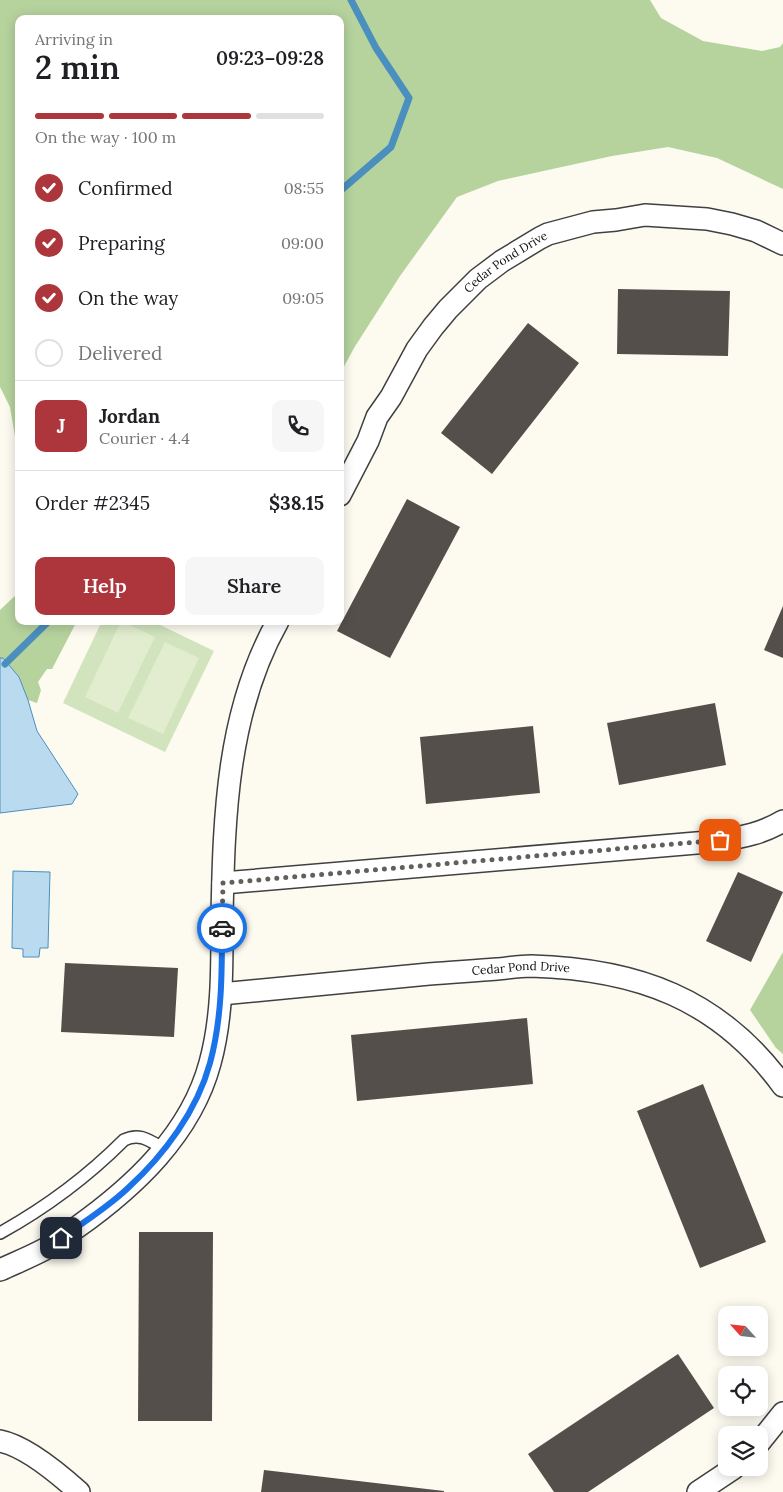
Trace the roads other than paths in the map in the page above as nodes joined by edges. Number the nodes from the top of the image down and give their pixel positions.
1 (783, 244) edge
2 (344, 487) edge
3 (276, 625) edge
4 (783, 821) edge
5 (223, 883) junction
6 (222, 994) junction
7 (783, 1086) edge
8 (164, 1149) junction
9 (0, 1233) edge
10 (0, 1270) edge
11 (783, 1413) edge
12 (768, 1432) edge
13 (0, 1441) edge
14 (722, 1476) edge
15 (79, 1492) edge
16 (698, 1492) edge

1 - 2 street, Cedar Pond Drive
3 - 5 street
4 - 5 street
5 - 6 street
6 - 7 street, Cedar Pond Drive
6 - 8 street
8 - 9 lane
8 - 10 street
11 - 12 street
13 - 15 street
14 - 16 street

